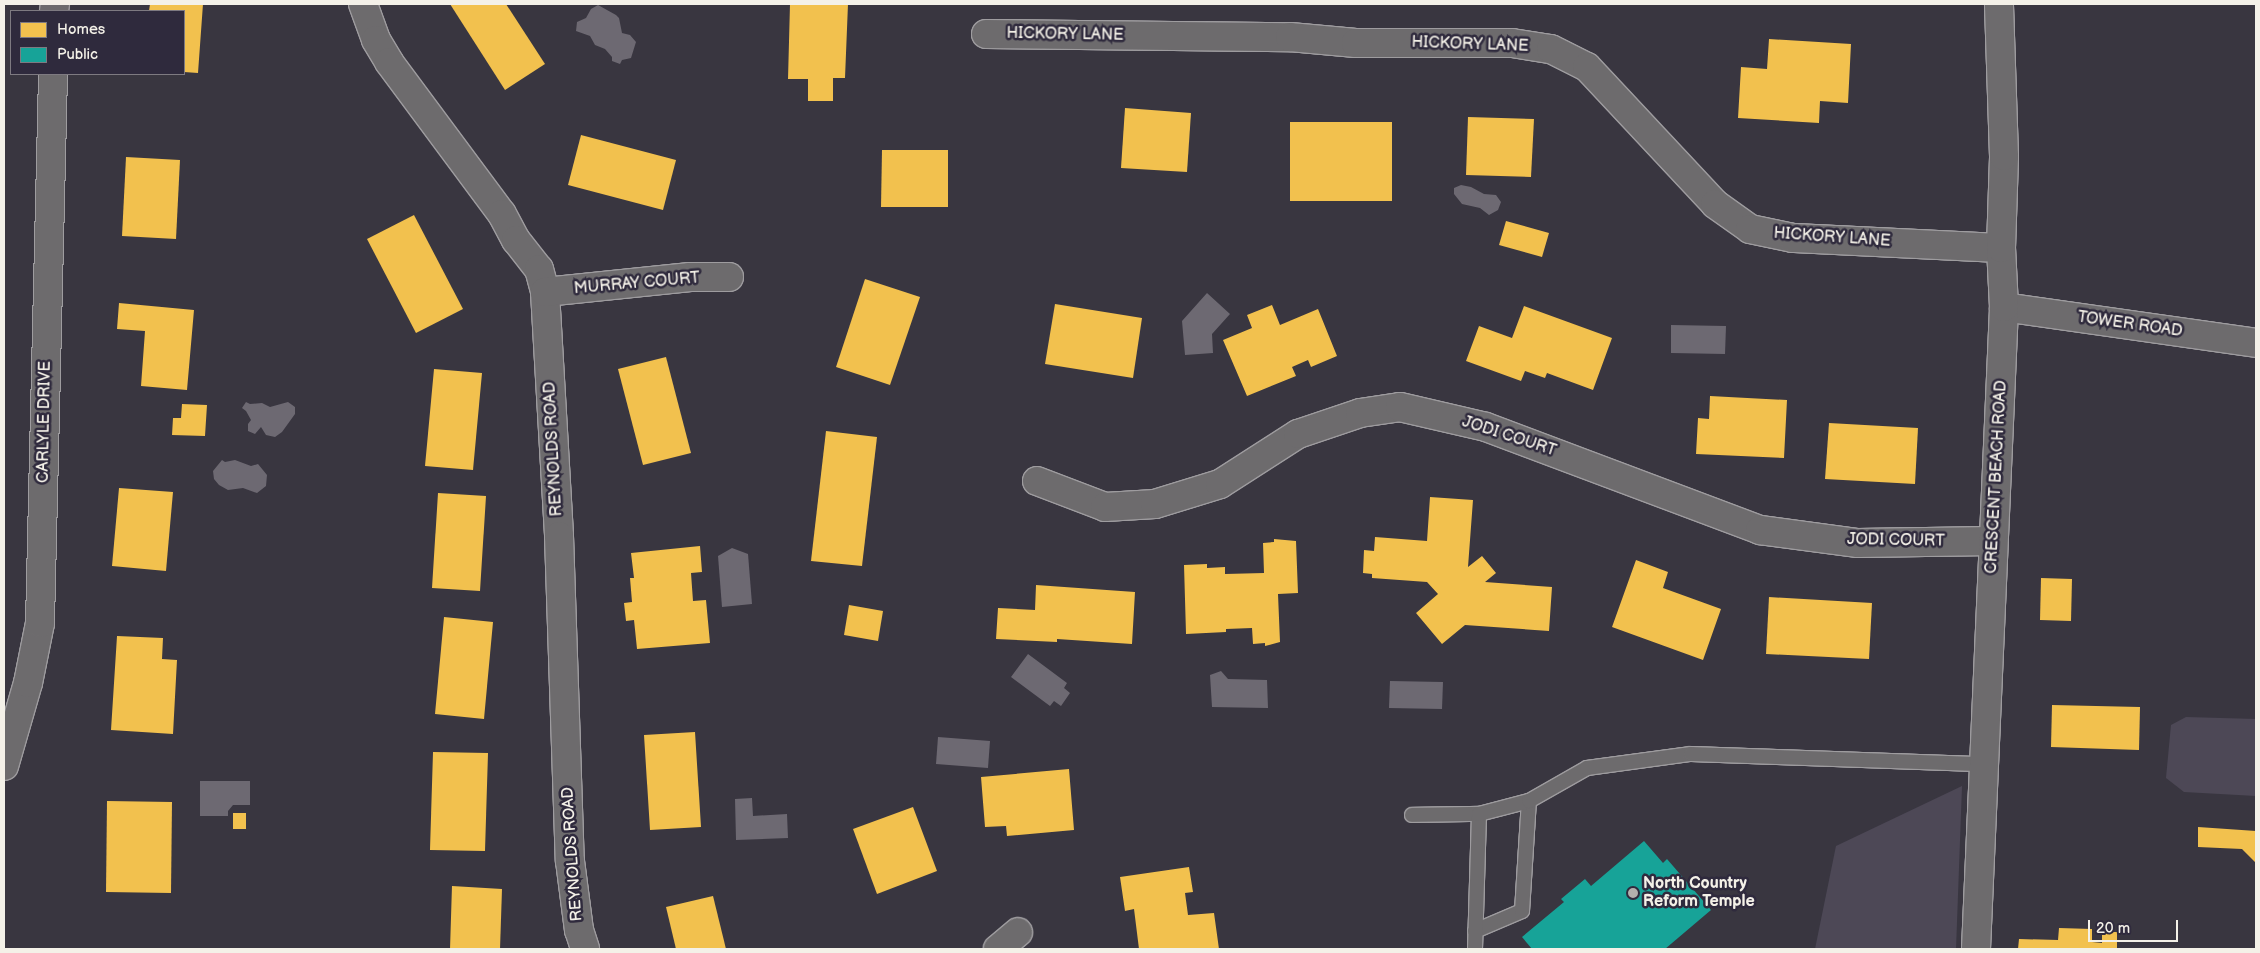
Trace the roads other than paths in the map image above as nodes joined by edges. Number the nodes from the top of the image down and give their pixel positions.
1 (363, 4) edge
2 (1998, 4) edge
3 (986, 34) dead end
4 (53, 75) edge
5 (2001, 248) junction
6 (729, 277) dead end
7 (545, 292) junction
8 (2004, 307) junction
9 (2256, 343) edge
10 (1037, 481) dead end
11 (1994, 541) junction
12 (1984, 764) junction
13 (4, 766) edge
14 (1530, 801) junction
15 (1479, 814) junction
16 (1412, 815) dead end
17 (1475, 930) junction
18 (585, 949) edge
19 (1475, 949) edge
20 (1976, 949) edge

1 - 7 street, REYNOLDS ROAD
2 - 5 street, CRESCENT BEACH ROAD
3 - 5 street, HICKORY LANE
4 - 13 street, CARLYLE DRIVE
5 - 8 street, CRESCENT BEACH ROAD
6 - 7 street, MURRAY COURT
7 - 18 street, REYNOLDS ROAD
8 - 9 street, TOWER ROAD
8 - 11 street, CRESCENT BEACH ROAD
10 - 11 street, JODI COURT
11 - 12 street, CRESCENT BEACH ROAD
12 - 14 lane
12 - 20 street, CRESCENT BEACH ROAD
14 - 15 lane
14 - 17 lane
15 - 16 lane
15 - 17 lane
17 - 19 lane

